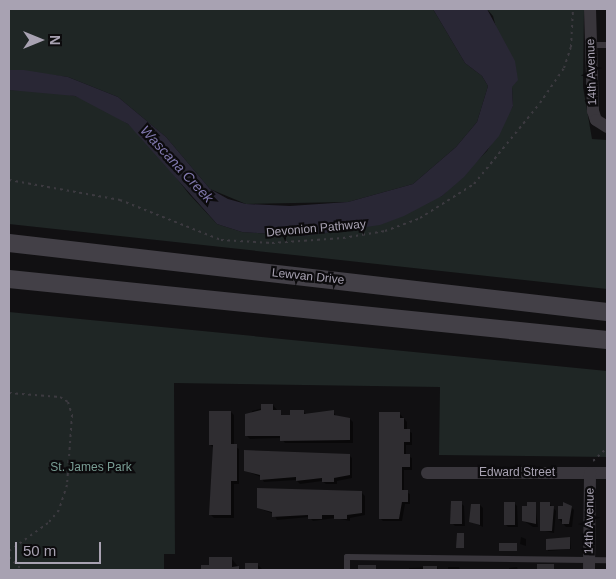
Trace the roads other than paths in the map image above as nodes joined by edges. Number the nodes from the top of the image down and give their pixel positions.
1 (590, 9) edge
2 (590, 45) junction
3 (607, 45) edge
4 (607, 127) edge
5 (9, 243) edge
6 (9, 278) edge
7 (607, 312) edge
8 (607, 340) edge
9 (427, 472) dead end
10 (590, 472) junction
11 (607, 473) edge
12 (607, 560) edge
13 (589, 565) edge
14 (347, 570) edge

1 - 2 street, 14th Avenue
2 - 3 lane
2 - 4 street, 14th Avenue
5 - 7 main road, Lewvan Drive
6 - 8 main road
9 - 10 street, Edward Street
10 - 11 street, Edward Street
10 - 13 street, 14th Avenue
12 - 13 lane
13 - 14 lane

